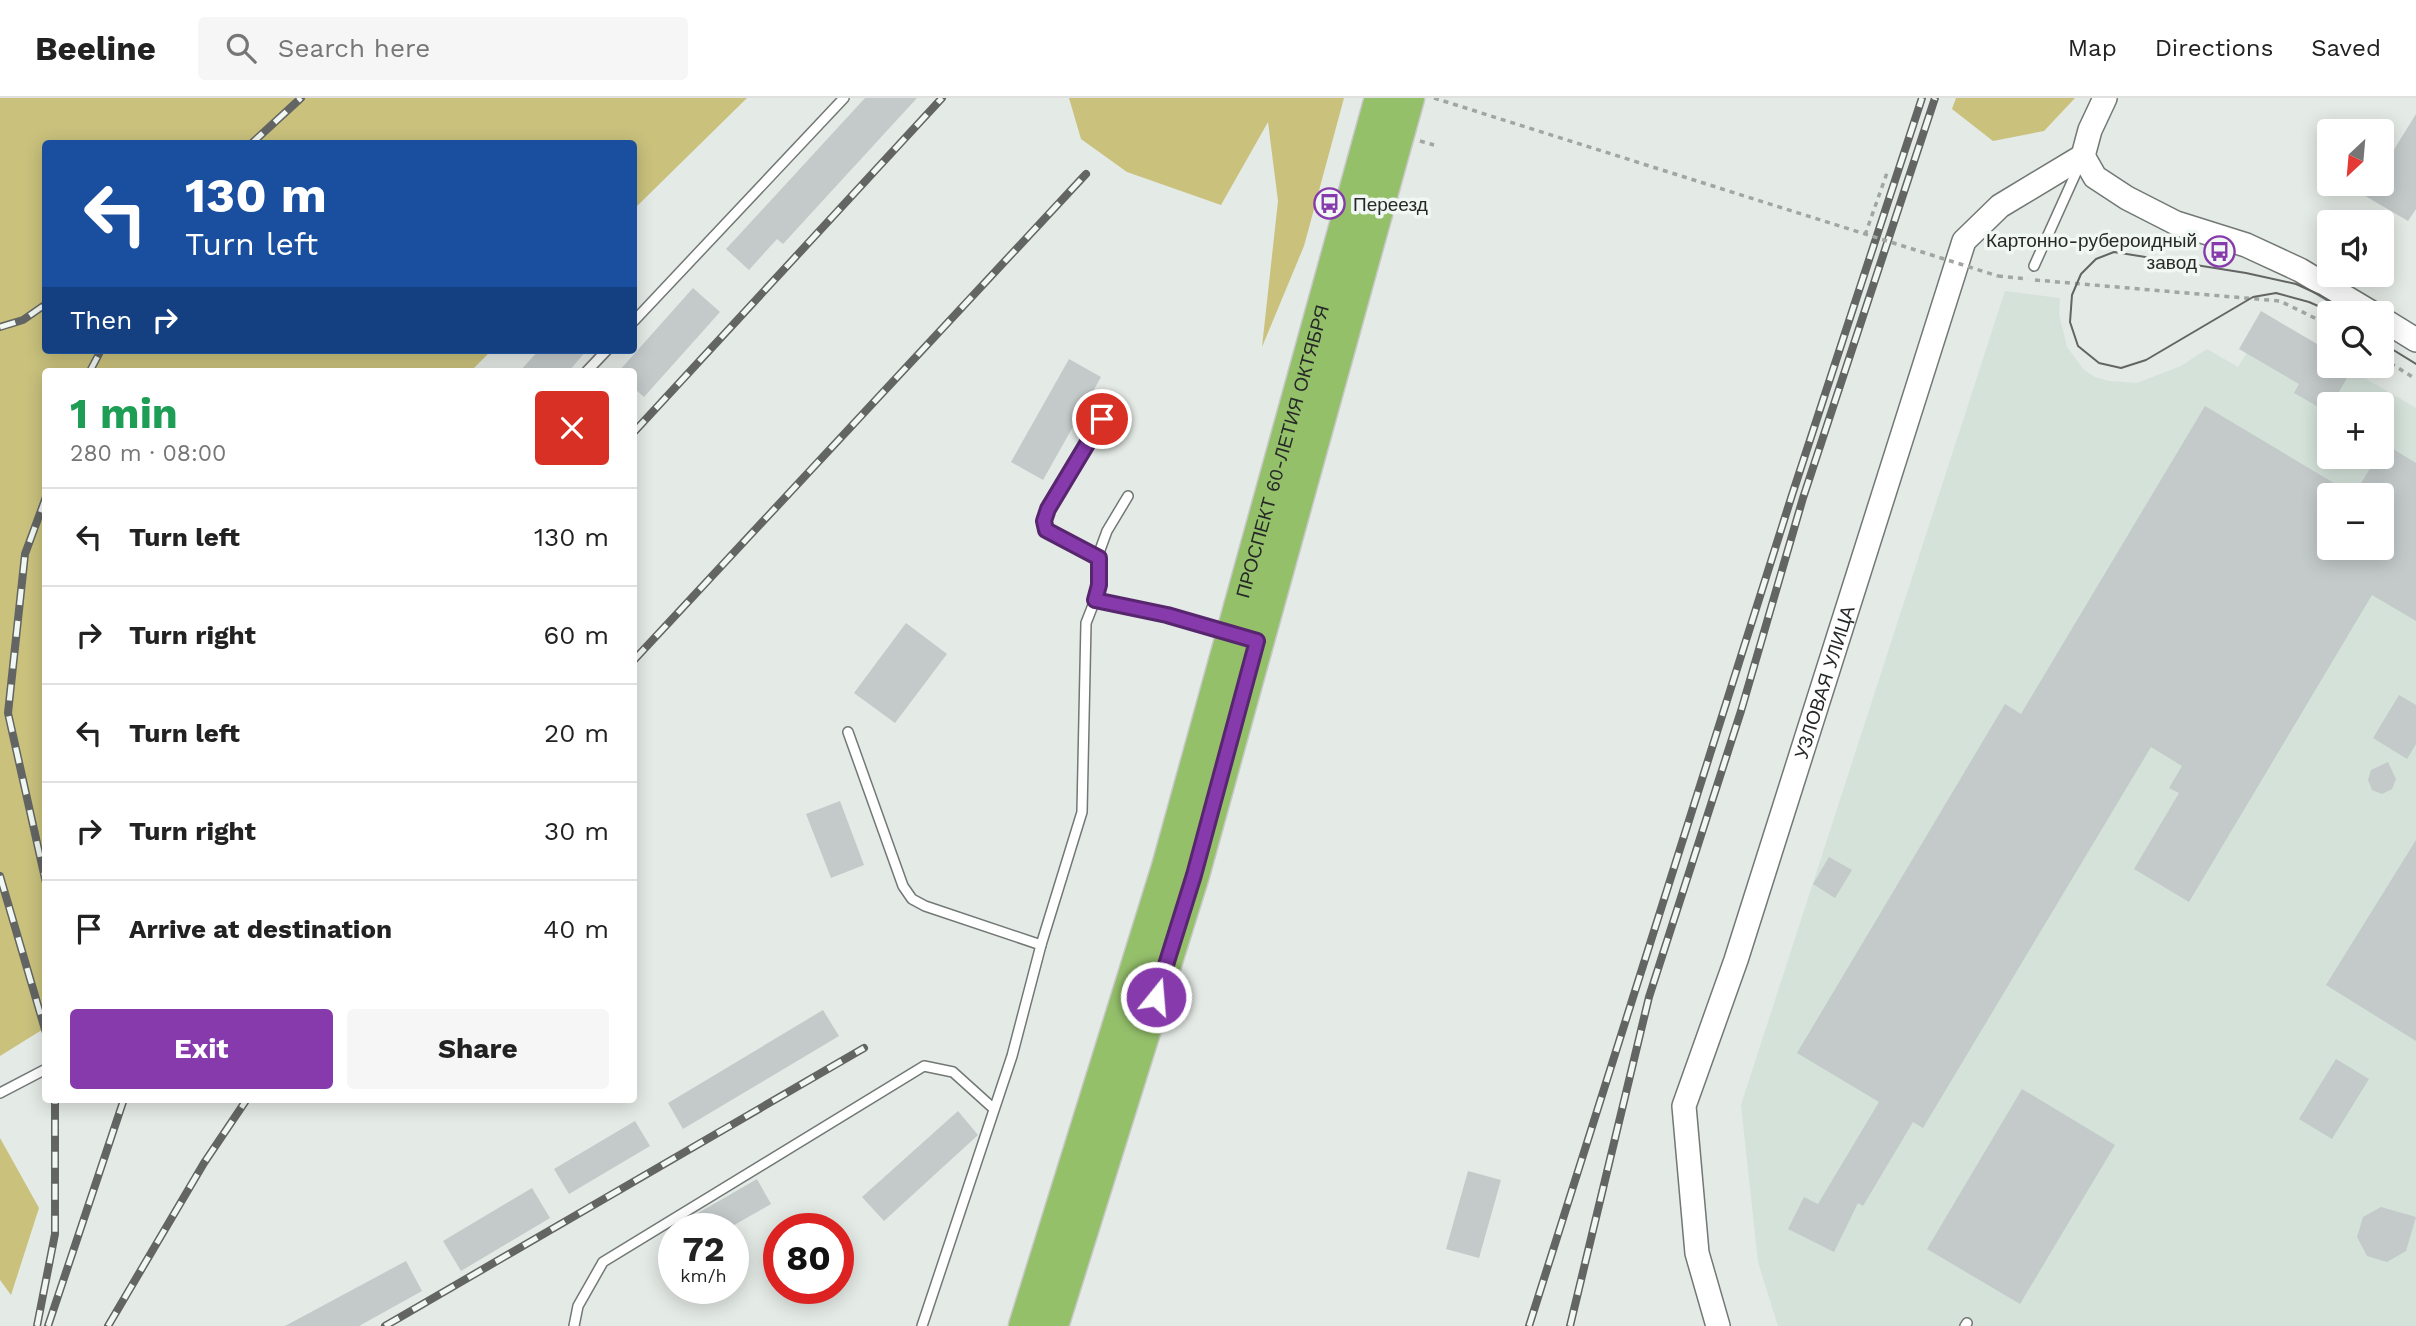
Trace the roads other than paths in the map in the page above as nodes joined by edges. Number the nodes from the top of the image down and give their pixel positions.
1 (844, 98) edge
2 (1380, 98) edge
3 (1409, 98) edge
4 (2105, 98) edge
5 (2083, 156) junction
6 (2034, 267) dead end
7 (2352, 301) edge
8 (637, 318) edge
9 (2394, 326) edge
10 (2416, 340) edge
11 (603, 354) edge
12 (590, 368) edge
13 (1102, 419) dead end
14 (1128, 496) dead end
15 (1099, 558) junction
16 (1095, 600) junction
17 (1244, 638) junction
18 (848, 732) dead end
19 (1041, 945) junction
20 (42, 1071) edge
21 (0, 1093) edge
22 (994, 1109) junction
23 (574, 1326) edge
24 (922, 1326) edge
25 (1024, 1326) edge
26 (1053, 1326) edge
27 (1718, 1326) edge

1 - 8 lane
2 - 17 highway, ПРОСПЕКТ 60-ЛЕТИЯ ОКТЯБРЯ
3 - 17 highway, ПРОСПЕКТ 60-ЛЕТИЯ ОКТЯБРЯ
4 - 5 street
5 - 6 lane
5 - 7 street
5 - 27 street, УЗЛОВАЯ УЛИЦА
9 - 10 street
11 - 12 lane
13 - 15 lane
14 - 15 lane
15 - 16 lane
16 - 17 lane
16 - 19 lane
17 - 25 highway, ПРОСПЕКТ 60-ЛЕТИЯ ОКТЯБРЯ
17 - 26 highway, ПРОСПЕКТ 60-ЛЕТИЯ ОКТЯБРЯ
18 - 19 lane
19 - 22 lane
20 - 21 lane
22 - 23 lane
22 - 24 lane

